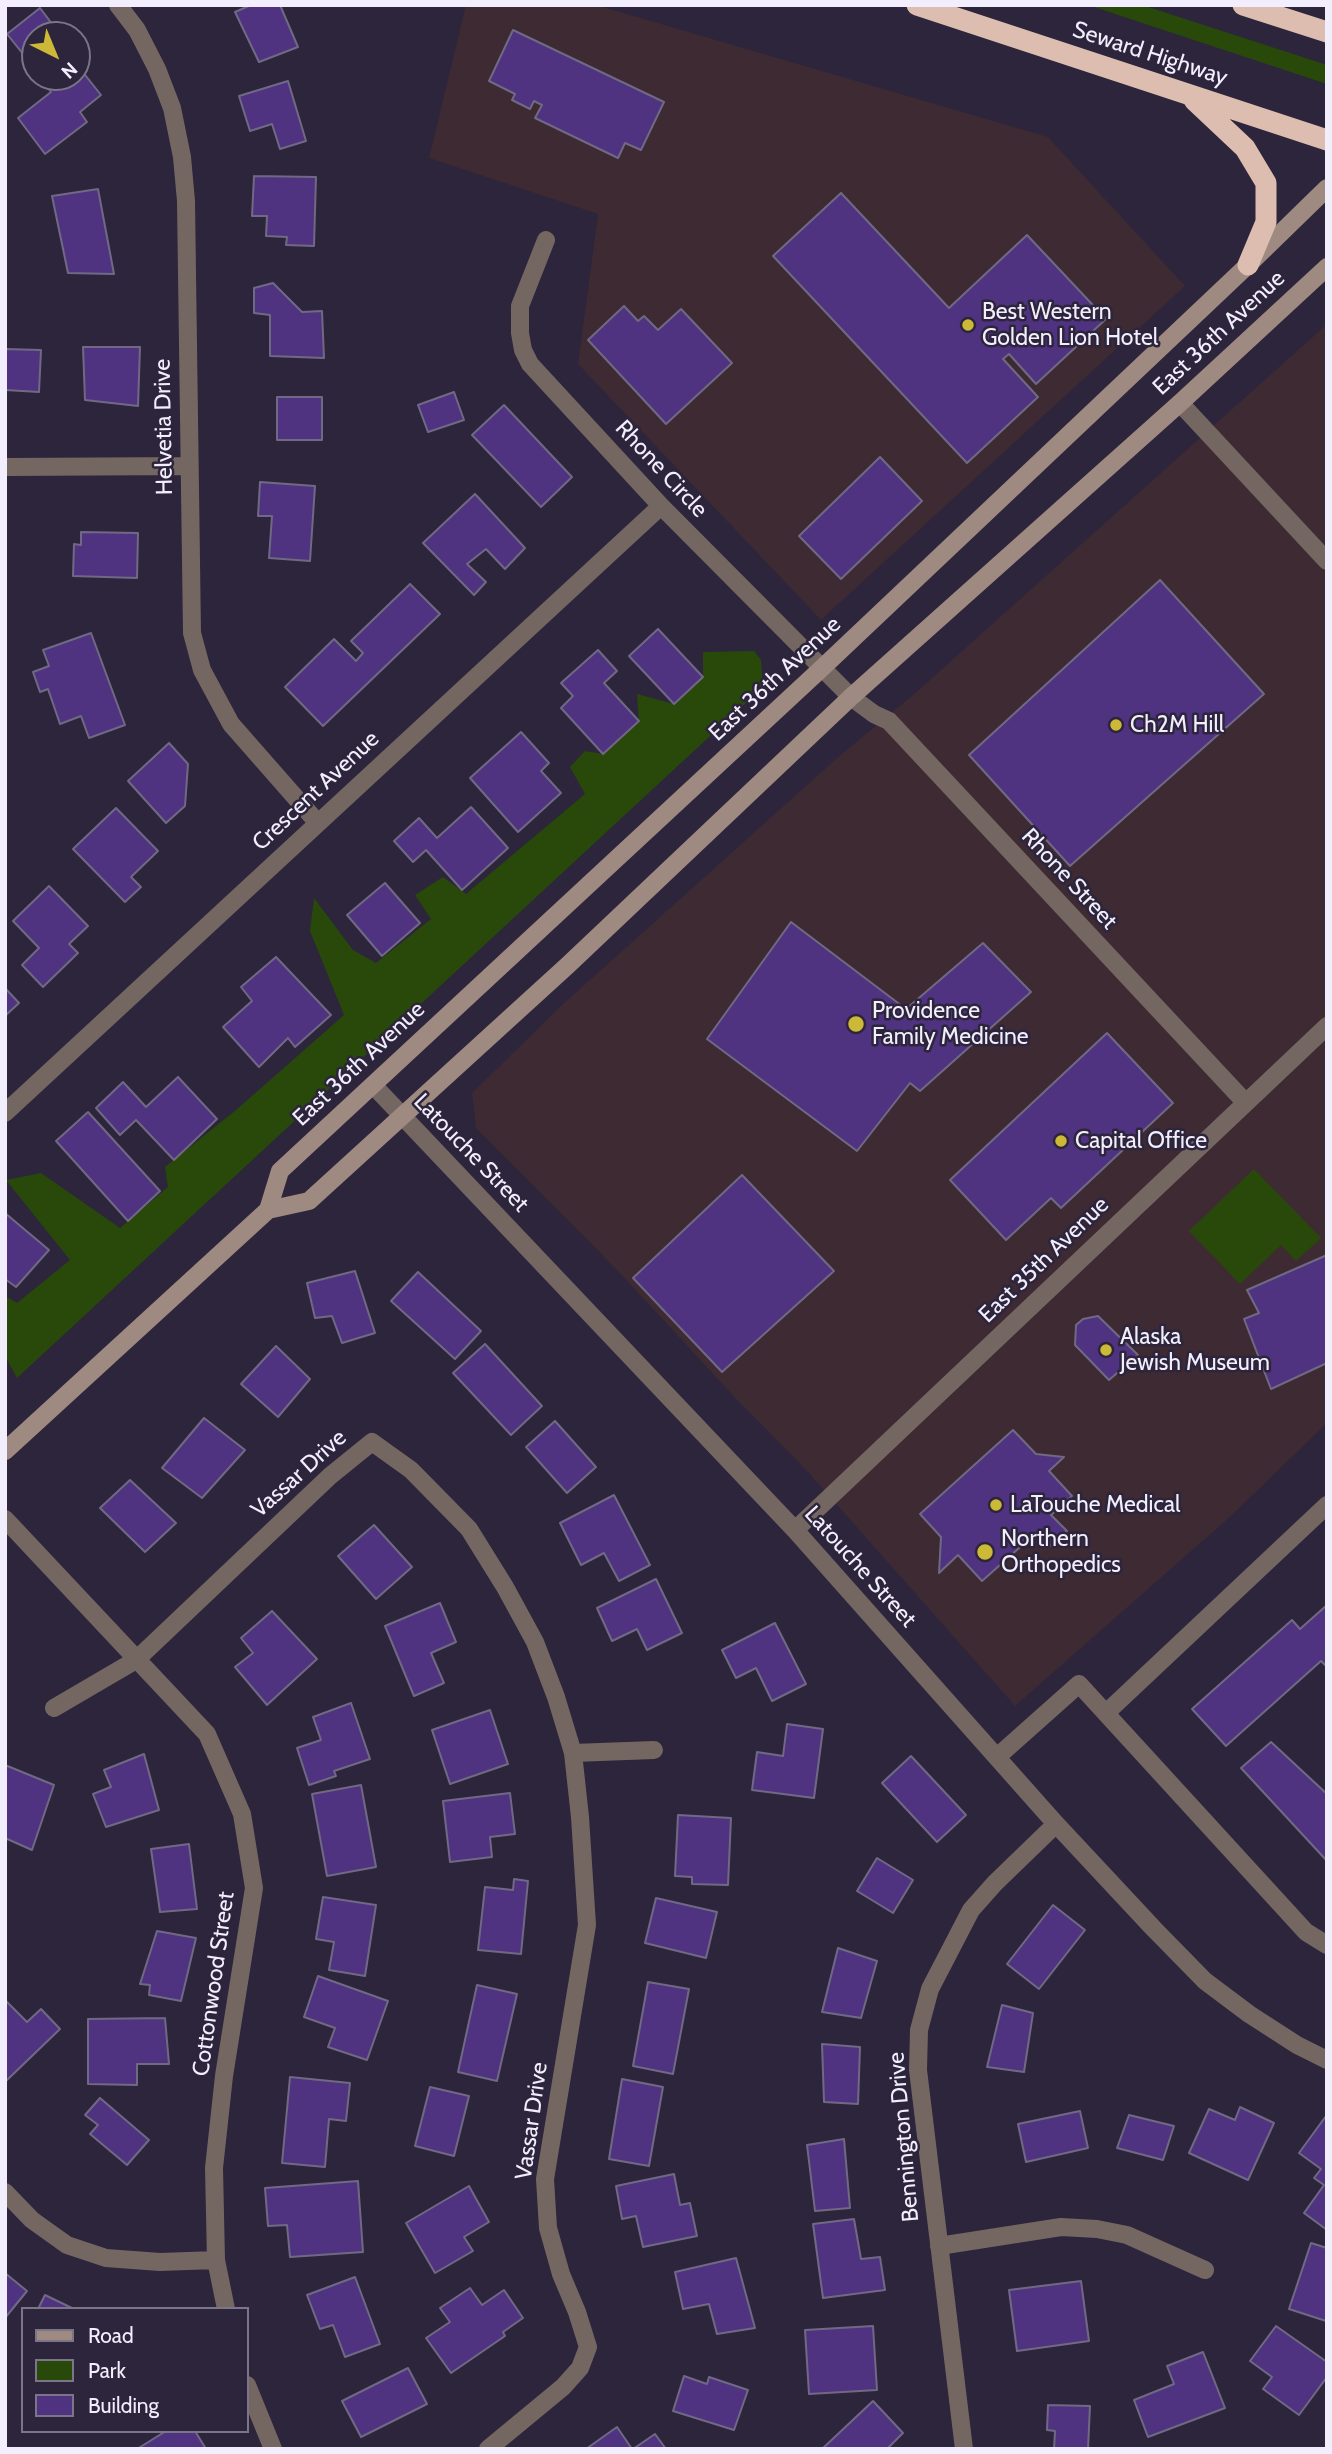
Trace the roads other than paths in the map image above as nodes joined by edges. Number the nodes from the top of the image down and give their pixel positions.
1 (118, 5) edge
2 (917, 5) edge
3 (1243, 5) edge
4 (1327, 32) edge
5 (1190, 96) junction
6 (1327, 139) edge
7 (1327, 188) edge
8 (546, 240) dead end
9 (1248, 265) junction
10 (1327, 267) edge
11 (1180, 403) junction
12 (5, 467) edge
13 (190, 467) junction
14 (661, 506) junction
15 (1327, 561) edge
16 (822, 668) junction
17 (851, 697) junction
18 (317, 822) junction
19 (1327, 1026) edge
20 (373, 1085) junction
21 (1245, 1102) junction
22 (5, 1113) edge
23 (403, 1117) junction
24 (268, 1210) junction
25 (5, 1451) edge
26 (1327, 1505) edge
27 (5, 1519) edge
28 (795, 1530) junction
29 (136, 1660) junction
30 (54, 1708) dead end
31 (1106, 1713) junction
32 (654, 1750) dead end
33 (573, 1753) junction
34 (997, 1757) junction
35 (1056, 1824) junction
36 (1327, 1945) edge
37 (1327, 2060) edge
38 (5, 2192) edge
39 (939, 2246) junction
40 (216, 2260) junction
41 (1205, 2270) dead end
42 (226, 2307) edge
43 (248, 2387) edge
44 (273, 2449) edge
45 (488, 2449) edge
46 (964, 2449) edge

1 - 13 street, Helvetia Drive
2 - 5 highway, Seward Highway
3 - 4 highway
5 - 6 highway, Seward Highway
5 - 9 highway
7 - 9 main road, East 36th Avenue
8 - 14 street, Rhone Circle
9 - 16 main road, East 36th Avenue
10 - 11 main road, East 36th Avenue
11 - 15 street
11 - 17 main road, East 36th Avenue
12 - 13 street
13 - 18 street, Helvetia Drive
14 - 16 street, Rhone Circle
14 - 18 street, Crescent Avenue
16 - 17 street, Rhone Circle
16 - 20 main road, East 36th Avenue
17 - 21 street, Rhone Street
17 - 23 main road, East 36th Avenue
18 - 22 street, Crescent Avenue
19 - 21 street, East 35th Avenue
20 - 23 street, Latouche Street
20 - 24 main road, East 36th Avenue
21 - 28 street, East 35th Avenue
23 - 24 main road, East 36th Avenue
23 - 28 street, Latouche Street
24 - 25 main road
26 - 31 street
27 - 29 street, Cottonwood Street
28 - 34 street, Latouche Street
29 - 30 street
29 - 33 street, Vassar Drive
29 - 40 street, Cottonwood Street
31 - 34 street
31 - 36 street
32 - 33 street
33 - 45 street, Vassar Drive
34 - 35 street, Latouche Street
35 - 37 street, Latouche Street
35 - 39 street, Bennington Drive
38 - 40 street
39 - 41 street
39 - 46 street, Bennington Drive
40 - 42 street, Cottonwood Street
43 - 44 street

